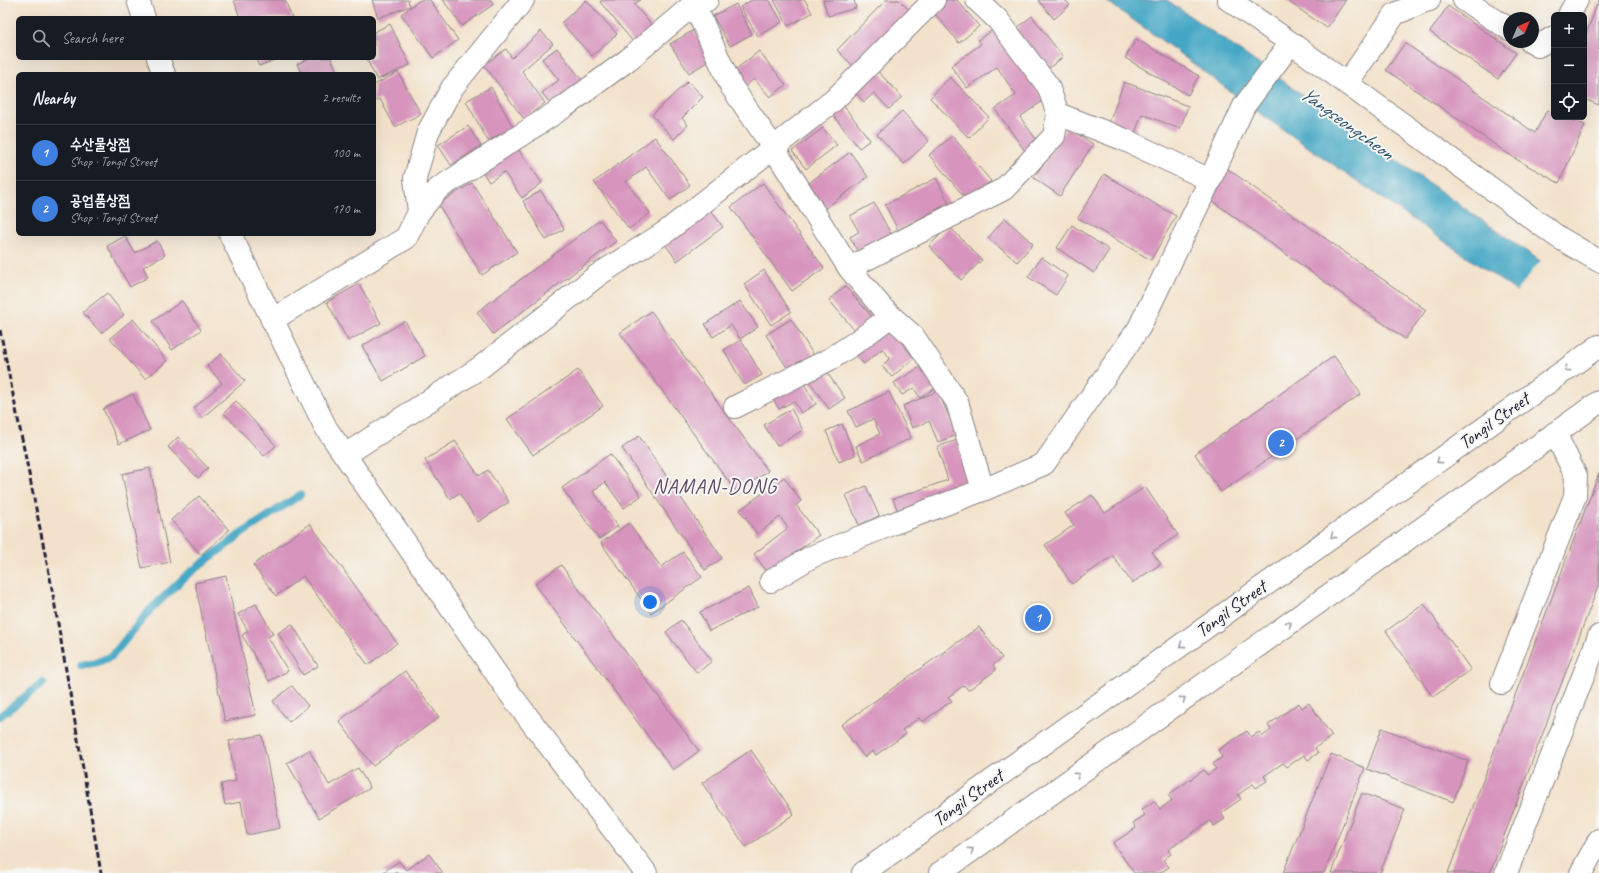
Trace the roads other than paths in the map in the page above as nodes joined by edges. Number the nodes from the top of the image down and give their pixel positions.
1 (138, 0) edge
2 (523, 0) edge
3 (934, 0) edge
4 (977, 0) edge
5 (1229, 0) edge
6 (1429, 0) edge
7 (1464, 0) edge
8 (1577, 0) edge
9 (701, 2) edge
10 (1571, 12) edge
11 (143, 16) edge
12 (1503, 26) edge
13 (1551, 39) edge
14 (1292, 43) junction
15 (1539, 45) edge
16 (159, 60) edge
17 (163, 72) edge
18 (1347, 83) junction
19 (1058, 114) junction
20 (773, 147) junction
21 (1210, 180) junction
22 (419, 212) junction
23 (231, 236) edge
24 (1599, 261) edge
25 (849, 268) junction
26 (891, 316) junction
27 (272, 320) junction
28 (1599, 346) edge
29 (1599, 402) edge
30 (735, 407) dead end
31 (1555, 433) junction
32 (345, 455) junction
33 (984, 490) junction
34 (771, 581) dead end
35 (1599, 636) edge
36 (1502, 683) dead end
37 (1599, 840) edge
38 (646, 873) edge
39 (863, 873) edge
40 (940, 873) edge
41 (1506, 873) edge
42 (1581, 873) edge

1 - 11 street
2 - 22 street
3 - 20 street
4 - 19 street
5 - 14 street
6 - 18 street
7 - 12 street
8 - 10 street
9 - 20 street
9 - 22 street
13 - 15 street
14 - 18 street
14 - 21 street
16 - 17 street
18 - 24 street
19 - 21 street
19 - 25 street
20 - 25 street
20 - 32 street
21 - 33 street
22 - 27 street
23 - 27 street
25 - 26 street
26 - 30 street
26 - 33 street
27 - 32 street
28 -> 39 street, Tongil Street
29 - 31 street
31 - 36 street
40 -> 31 street
32 - 38 street
33 - 34 street
35 - 41 street
37 - 42 street

